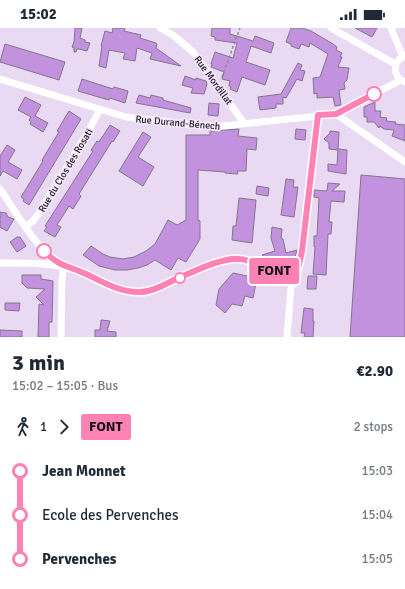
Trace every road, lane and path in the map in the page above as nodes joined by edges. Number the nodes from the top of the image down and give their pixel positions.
1 (160, 28) edge
2 (240, 28) edge
3 (330, 28) edge
4 (391, 28) edge
5 (404, 57) edge
6 (395, 64) junction
7 (0, 79) edge
8 (403, 81) edge
9 (219, 86) junction
10 (100, 109) junction
11 (336, 114) junction
12 (318, 115) junction
13 (244, 123) junction
14 (405, 162) edge
15 (0, 188) edge
16 (25, 226) junction
17 (0, 263) edge
18 (64, 266) junction
19 (296, 278) junction
20 (61, 337) edge
21 (287, 337) edge

1 - 9 street, Rue Mordillat
2 - 9 path
3 - 6 street
4 - 5 street
5 - 6 street
6 - 8 street
7 - 10 street, Rue Durand-Bénech
8 - 11 street, Rue Durand-Bénech
9 - 13 street, Rue Mordillat
10 - 13 street, Rue Durand-Bénech
10 - 16 street, Rue du Clos des Rosati
11 - 12 street, Rue Durand-Bénech
11 - 14 street
12 - 13 street, Rue Durand-Bénech
12 - 19 street
15 - 16 street
16 - 18 street
17 - 18 street
18 - 19 street
18 - 20 street
19 - 21 street

